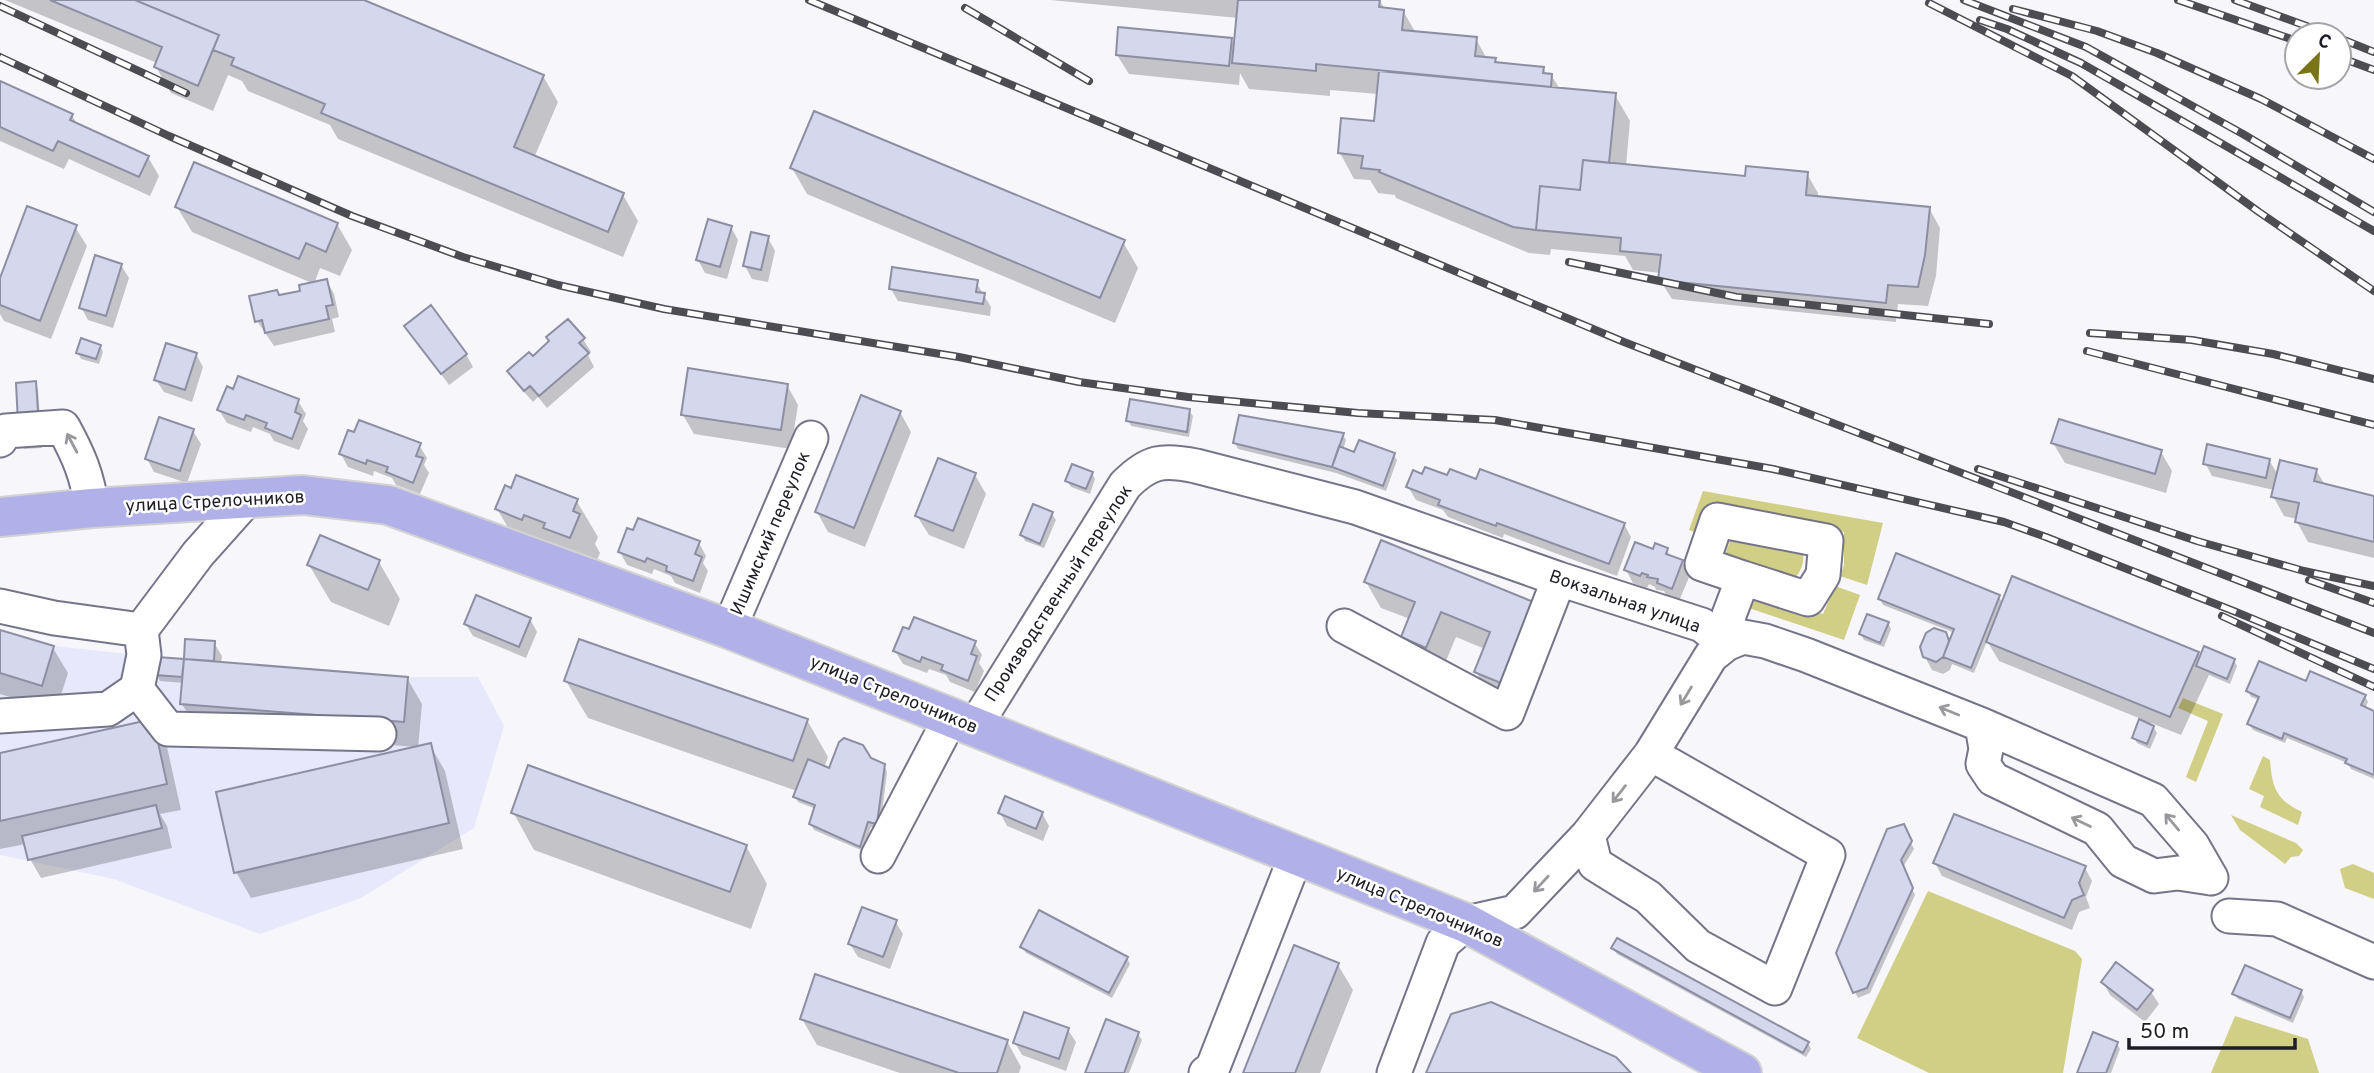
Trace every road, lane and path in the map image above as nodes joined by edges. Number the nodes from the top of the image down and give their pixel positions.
1 (811, 438) dead end
2 (0, 440) edge
3 (1147, 466) joint
4 (248, 498) junction
5 (92, 508) junction
6 (0, 517) edge
7 (1743, 578) dead end
8 (1559, 579) junction
9 (0, 606) edge
10 (1344, 626) dead end
11 (729, 629) junction
12 (141, 630) junction
13 (1726, 643) junction
14 (137, 689) junction
15 (0, 716) edge
16 (963, 721) junction
17 (1982, 724) junction
18 (379, 734) dead end
19 (1651, 754) junction
20 (1588, 835) junction
21 (878, 856) dead end
22 (1290, 872) dead end
23 (2229, 916) dead end
24 (1466, 923) junction
25 (2373, 963) edge
26 (1206, 1073) edge
27 (1394, 1073) edge
28 (1742, 1073) edge

1 - 11 street, Ишимский переулок
5 -> 2 street
3 - 8 street, Вокзальная улица
3 - 16 street, Производственный переулок
4 - 5 main road, улица Стрелочников
4 - 11 main road, улица Стрелочников
4 - 12 street
5 - 6 main road, улица Стрелочников
7 - 13 street
8 - 10 street
8 - 13 street, Вокзальная улица
9 - 12 street
11 - 16 main road, улица Стрелочников
12 - 14 street
17 -> 13 street
13 -> 19 street
14 - 15 street
14 - 18 street
16 - 21 street, Производственный переулок
16 - 24 main road, улица Стрелочников
17 - 17 street
19 -> 20 street
19 - 20 street
20 -> 24 street
22 - 26 street
23 - 25 street
24 - 27 street
24 - 28 main road, улица Стрелочников

